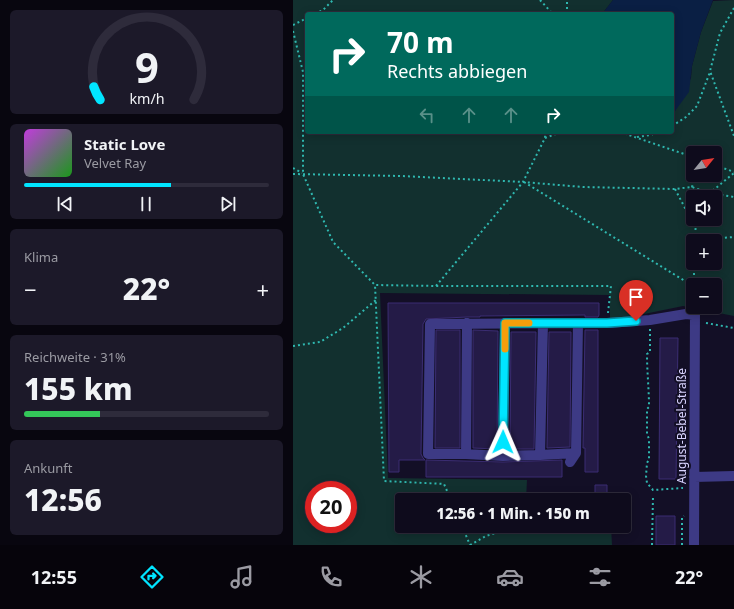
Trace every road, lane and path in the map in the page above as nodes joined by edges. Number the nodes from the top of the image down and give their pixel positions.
1 (333, 0) edge
2 (540, 0) edge
3 (567, 0) edge
4 (734, 8) edge
5 (319, 12) edge
6 (551, 12) edge
7 (567, 12) edge
8 (305, 19) edge
9 (293, 25) edge
10 (293, 31) edge
11 (710, 71) junction
12 (674, 125) edge
13 (545, 134) edge
14 (556, 134) edge
15 (624, 134) edge
16 (653, 134) edge
17 (734, 136) edge
18 (545, 138) junction
19 (635, 138) junction
20 (686, 155) edge
21 (293, 168) edge
22 (722, 168) edge
23 (734, 173) edge
24 (293, 174) edge
25 (303, 174) junction
26 (523, 182) junction
27 (693, 182) edge
28 (692, 187) junction
29 (675, 188) junction
30 (693, 190) edge
31 (700, 190) edge
32 (713, 190) edge
33 (722, 195) edge
34 (734, 197) edge
35 (695, 227) joint
36 (695, 234) edge
37 (734, 237) edge
38 (722, 238) edge
39 (686, 280) edge
40 (375, 285) junction
41 (436, 286) junction
42 (376, 300) junction
43 (695, 315) edge
44 (650, 320) junction
45 (467, 323) junction
46 (505, 323) junction
47 (543, 323) junction
48 (578, 323) junction
49 (607, 323) junction
50 (734, 328) edge
51 (293, 346) edge
52 (466, 454) junction
53 (540, 454) junction
54 (503, 456) junction
55 (734, 476) edge
56 (694, 477) junction
57 (683, 488) dead end
58 (448, 493) edge
59 (653, 496) dead end
60 (682, 516) dead end
61 (465, 533) edge
62 (495, 533) edge
63 (470, 545) edge
64 (652, 545) edge
65 (682, 545) edge
66 (694, 545) edge

1 - 5 path
2 - 6 path
3 - 7 path
4 - 11 path
8 - 9 path
10 - 25 path
11 - 12 path
11 - 17 path
13 - 18 path
14 - 18 path
15 - 19 path
16 - 19 path
18 - 26 path
19 - 20 path
21 - 25 path
22 - 23 path
23 - 32 path
24 - 25 path
25 - 26 path
25 - 40 path
26 - 29 path
26 - 39 path
26 - 41 path
27 - 28 path
28 - 29 path
28 - 30 path
28 - 31 path
29 - 35 path
33 - 34 path
35 - 36 path
37 - 38 path
40 - 41 path
40 - 42 path
41 - 49 path
42 - 51 path
42 - 58 path
43 - 44 street
43 - 50 path
43 - 56 street, August-Bebel-Straße
44 - 49 street
44 - 57 path
45 - 46 street
45 - 52 street
45 - 52 street
46 - 47 street
46 - 54 street
47 - 48 street
47 - 53 street
48 - 49 street
48 - 53 street
52 - 54 street
53 - 54 street
55 - 56 street
56 - 66 street, August-Bebel-Straße
59 - 64 path
60 - 65 path
61 - 63 path
62 - 63 path

